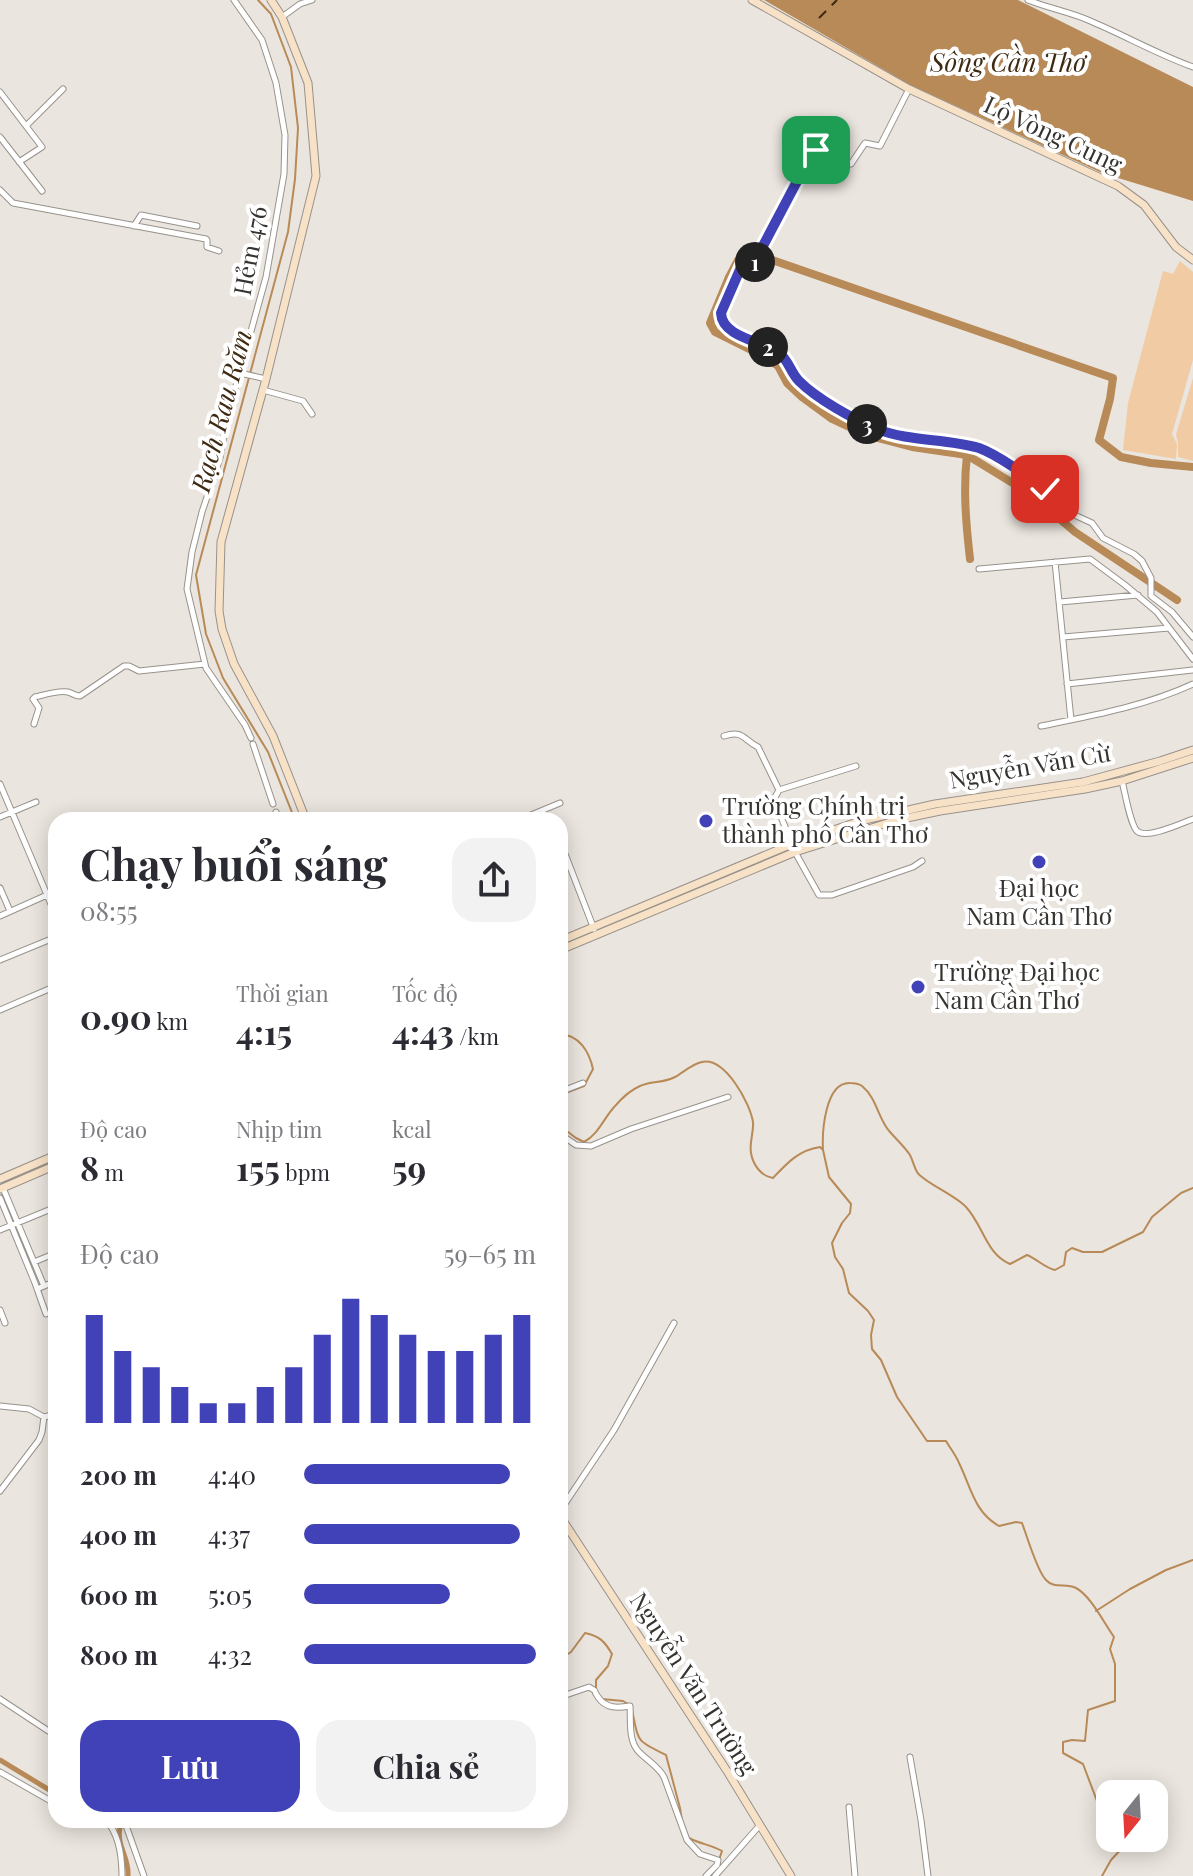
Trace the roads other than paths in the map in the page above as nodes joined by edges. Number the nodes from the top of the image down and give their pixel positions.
1 (234, 0) edge
2 (271, 0) edge
3 (312, 0) edge
4 (752, 0) edge
5 (1028, 0) edge
6 (282, 17) junction
7 (1193, 67) edge
8 (63, 89) dead end
9 (909, 89) junction
10 (0, 92) edge
11 (26, 126) junction
12 (0, 137) edge
13 (19, 162) junction
14 (42, 191) dead end
15 (1, 194) edge
16 (134, 226) junction
17 (197, 226) dead end
18 (219, 251) dead end
19 (1193, 260) edge
20 (241, 373) junction
21 (265, 378) junction
22 (263, 390) junction
23 (312, 414) dead end
24 (1055, 562) junction
25 (979, 569) dead end
26 (1139, 595) junction
27 (1059, 602) junction
28 (1170, 628) junction
29 (1063, 637) junction
30 (1193, 637) edge
31 (1193, 659) edge
32 (205, 664) junction
33 (1193, 670) edge
34 (1067, 684) junction
35 (1193, 684) edge
36 (1071, 720) junction
37 (34, 724) dead end
38 (1041, 726) dead end
39 (724, 736) dead end
40 (1193, 750) edge
41 (1193, 758) edge
42 (1161, 765) junction
43 (856, 766) dead end
44 (1122, 781) junction
45 (0, 784) edge
46 (1084, 785) junction
47 (779, 790) junction
48 (36, 802) dead end
49 (560, 803) dead end
50 (273, 804) dead end
51 (12, 812) junction
52 (303, 812) edge
53 (538, 812) edge
54 (0, 817) edge
55 (1193, 819) edge
56 (794, 848) junction
57 (922, 861) dead end
58 (568, 862) edge
59 (0, 888) edge
60 (47, 895) joint
61 (10, 911) junction
62 (0, 916) edge
63 (595, 931) junction
64 (568, 939) edge
65 (48, 940) edge
66 (568, 946) edge
67 (0, 960) edge
68 (48, 989) edge
69 (0, 1010) edge
70 (583, 1083) dead end
71 (568, 1089) edge
72 (728, 1097) dead end
73 (568, 1140) edge
74 (48, 1159) edge
75 (48, 1168) edge
76 (1, 1184) edge
77 (0, 1198) edge
78 (48, 1210) edge
79 (14, 1224) junction
80 (0, 1230) edge
81 (48, 1256) edge
82 (34, 1262) junction
83 (48, 1284) edge
84 (44, 1286) junction
85 (37, 1289) junction
86 (0, 1310) edge
87 (46, 1314) dead end
88 (5, 1323) dead end
89 (674, 1323) dead end
90 (0, 1406) edge
91 (48, 1416) edge
92 (44, 1417) junction
93 (0, 1491) edge
94 (568, 1501) edge
95 (568, 1525) edge
96 (568, 1694) edge
97 (0, 1699) edge
98 (48, 1731) edge
99 (910, 1757) dead end
100 (0, 1772) edge
101 (48, 1799) edge
102 (849, 1807) dead end
103 (760, 1825) junction
104 (111, 1828) edge
105 (127, 1828) edge
106 (128, 1831) junction
107 (115, 1834) junction
108 (122, 1876) edge
109 (144, 1876) edge
110 (706, 1876) edge
111 (715, 1876) edge
112 (791, 1876) edge
113 (855, 1876) edge
114 (928, 1876) edge

1 - 20 street, Hẻm 476
2 - 6 main road
3 - 6 street
4 - 9 main road, Lộ Vòng Cung
5 - 7 street
6 - 21 main road
8 - 11 street
9 - 19 main road, Lộ Vòng Cung
9 - 30 street
10 - 11 street
11 - 13 street
12 - 13 street
13 - 14 street
15 - 16 street
16 - 17 street
16 - 18 street
20 - 21 street
20 - 32 street, Hẻm 476
21 - 22 main road
22 - 23 street
22 - 52 main road
24 - 25 street
24 - 26 street
24 - 27 street
26 - 27 street
26 - 28 street
27 - 29 street
28 - 29 street
28 - 31 street
29 - 34 street
32 - 37 street
32 - 50 street, Hẻm 476
33 - 34 street
34 - 36 street
35 - 36 street
36 - 38 street
39 - 47 street
40 - 42 main road, Nguyễn Văn Cừ
41 - 42 main road, Nguyễn Văn Cừ
42 - 44 main road, Nguyễn Văn Cừ
42 - 46 main road, Nguyễn Văn Cừ
43 - 47 street
44 - 46 main road, Nguyễn Văn Cừ
44 - 55 street
45 - 51 street
46 - 56 main road, Nguyễn Văn Cừ
47 - 56 street
48 - 51 street
49 - 53 street
51 - 54 street
51 - 60 street
56 - 57 street
56 - 63 main road, Nguyễn Văn Cừ
58 - 63 street
59 - 61 street
60 - 61 street
61 - 62 street
63 - 64 main road, Nguyễn Văn Cừ
63 - 66 main road, Nguyễn Văn Cừ
65 - 67 street
68 - 69 street
70 - 71 street
72 - 73 street
74 - 76 main road
75 - 76 main road
76 - 79 street
77 - 79 street
78 - 79 street
79 - 80 street
79 - 82 street
79 - 85 street
81 - 82 street
82 - 84 street
83 - 84 street
84 - 85 street
85 - 87 street
86 - 88 street
89 - 94 street
90 - 92 street
91 - 92 street
92 - 93 street
95 - 103 main road, Nguyễn Văn Trường
96 - 110 street
97 - 98 street
99 - 114 street
100 - 101 street
102 - 113 street
103 - 111 street
103 - 112 main road, Nguyễn Văn Trường
104 - 107 street
105 - 106 street
106 - 107 street
106 - 109 street
107 - 108 street

